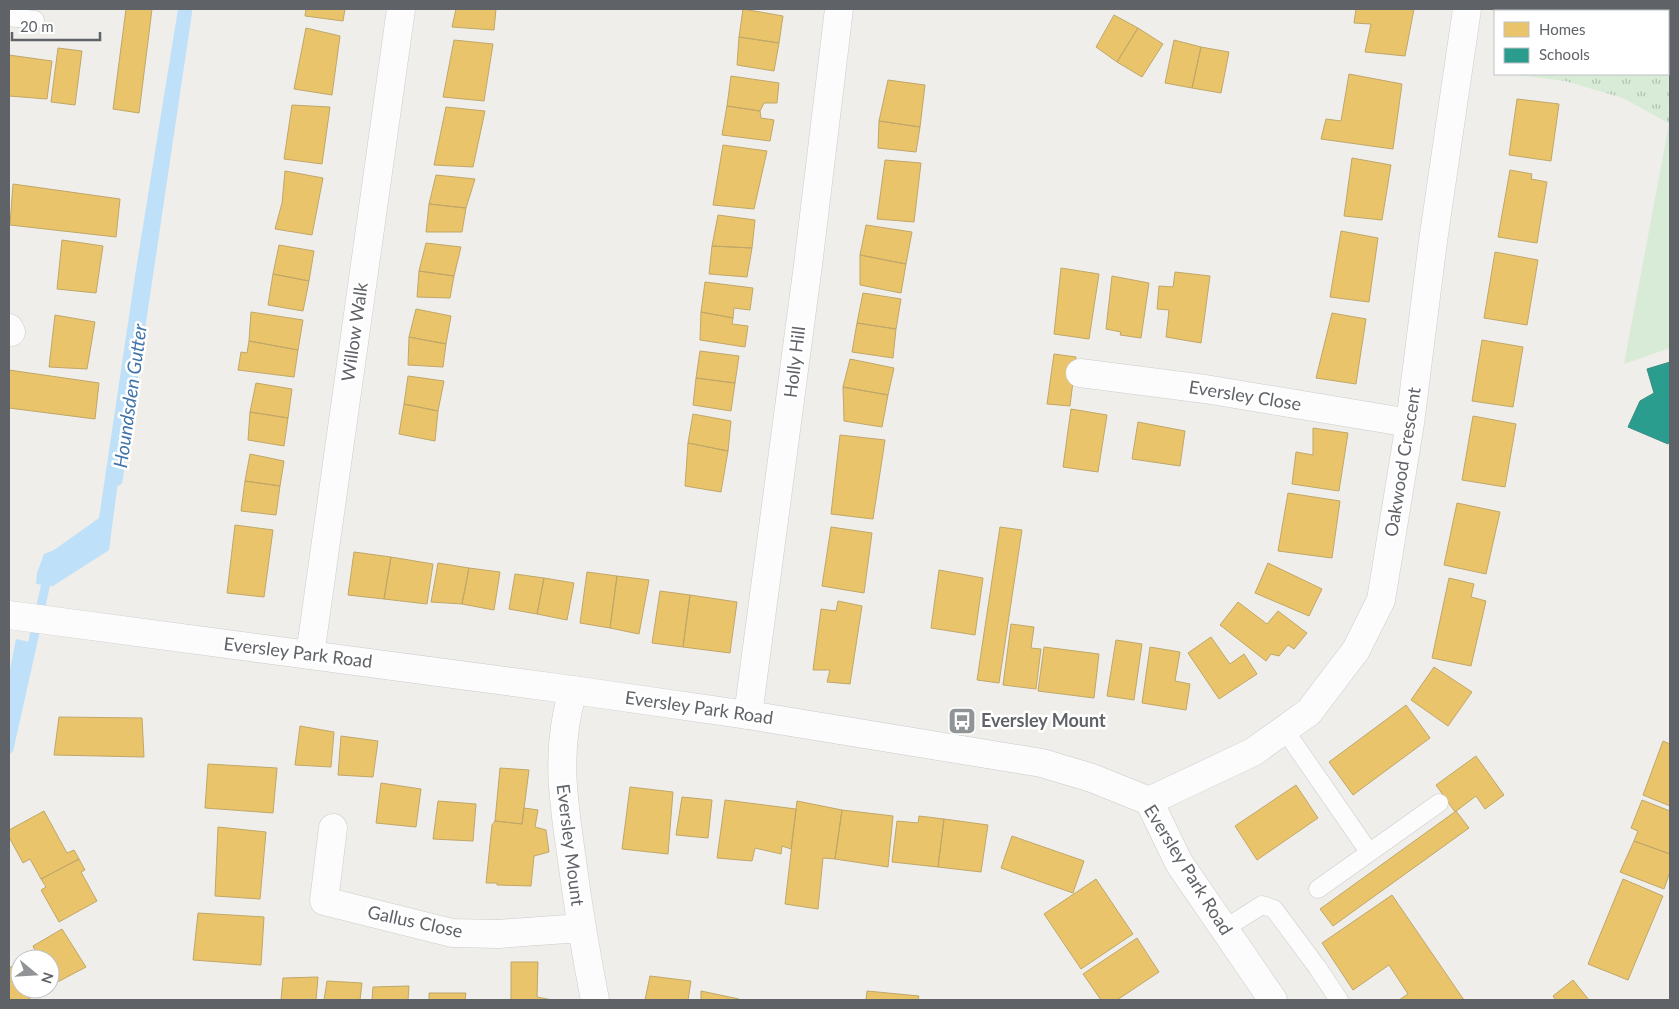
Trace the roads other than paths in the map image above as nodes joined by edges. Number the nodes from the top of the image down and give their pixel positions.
1 (401, 9) edge
2 (839, 9) edge
3 (1467, 9) edge
4 (9, 17) edge
5 (35, 20) dead end
6 (1080, 373) dead end
7 (1410, 423) junction
8 (9, 616) edge
9 (310, 655) junction
10 (574, 690) junction
11 (748, 715) junction
12 (1284, 729) junction
13 (1149, 801) junction
14 (1439, 803) dead end
15 (333, 828) dead end
16 (1370, 852) junction
17 (1318, 889) dead end
18 (581, 928) junction
19 (1224, 929) junction
20 (595, 1000) edge
21 (1273, 1000) edge
22 (1338, 1000) edge

1 - 9 street, Willow Walk
2 - 11 street, Holly Hill
3 - 7 street, Oakwood Crescent
4 - 5 lane
6 - 7 street, Eversley Close
7 - 12 street, Oakwood Crescent
8 - 9 street, Eversley Park Road
9 - 10 street, Eversley Park Road
10 - 11 street, Eversley Park Road
10 - 18 street, Eversley Mount
11 - 13 street, Eversley Park Road
12 - 13 street, Oakwood Crescent
12 - 16 lane
13 - 19 street, Eversley Park Road
14 - 16 lane
15 - 18 street, Gallus Close
16 - 17 lane
18 - 20 street, Eversley Mount
19 - 21 street, Eversley Park Road
19 - 22 lane

